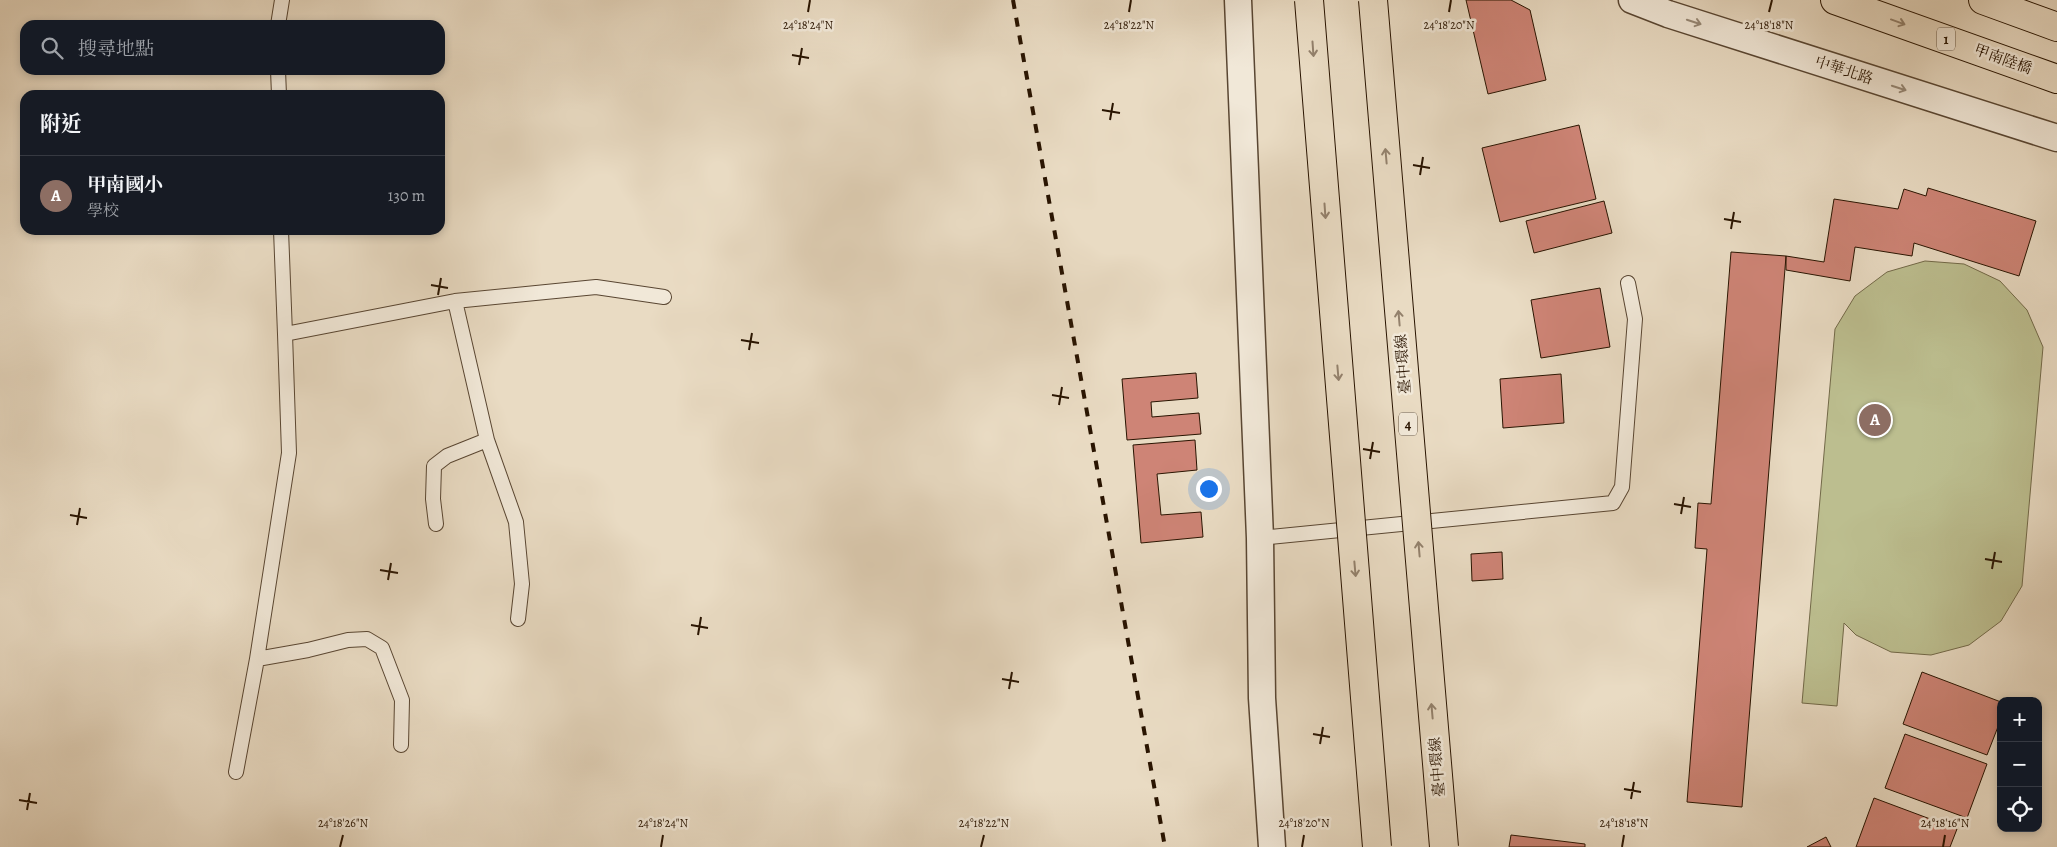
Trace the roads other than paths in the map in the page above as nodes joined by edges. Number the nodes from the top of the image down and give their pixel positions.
1 (282, 0) edge
2 (1238, 0) edge
3 (1309, 0) edge
4 (1373, 0) edge
5 (1632, 0) edge
6 (1835, 0) edge
7 (1983, 0) edge
8 (279, 20) edge
9 (2057, 28) edge
10 (278, 75) edge
11 (2057, 78) edge
12 (278, 90) edge
13 (2057, 138) edge
14 (281, 235) edge
15 (1628, 283) dead end
16 (664, 297) dead end
17 (455, 301) junction
18 (285, 334) junction
19 (487, 440) junction
20 (436, 524) dead end
21 (1260, 538) junction
22 (518, 619) dead end
23 (257, 659) junction
24 (401, 745) dead end
25 (236, 772) dead end
26 (1272, 847) edge
27 (1378, 847) edge
28 (1444, 847) edge

1 - 8 lane
2 - 21 street
3 -> 27 main road, bridge
28 -> 4 main road, 臺中環線 / 4, bridge
5 -> 13 street, 中華北路
6 -> 11 main road, 甲南陸橋 / 1
7 - 9 main road
10 - 12 lane
14 - 18 lane
15 - 21 lane
16 - 17 lane
17 - 18 lane
17 - 19 lane
18 - 23 lane
19 - 20 lane
19 - 22 lane
21 - 26 street
23 - 24 lane
23 - 25 lane

